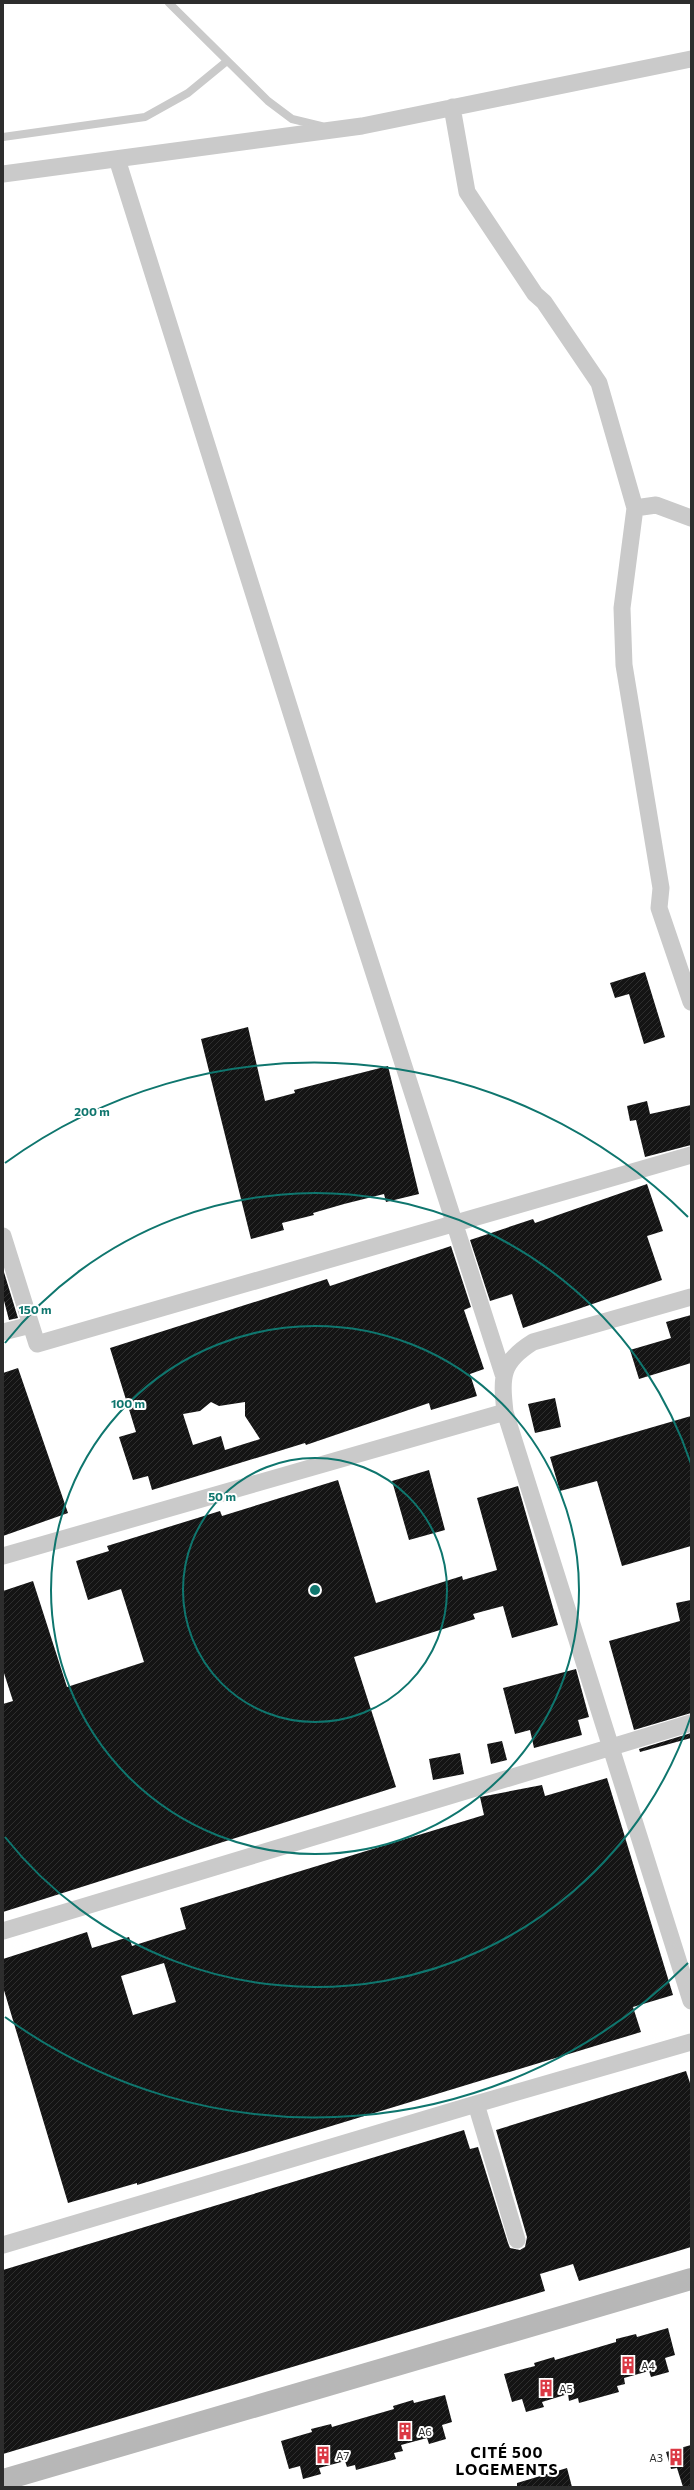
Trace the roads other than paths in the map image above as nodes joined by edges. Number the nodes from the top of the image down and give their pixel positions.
1 (169, 3) edge
2 (691, 59) edge
3 (227, 61) junction
4 (452, 107) junction
5 (362, 126) junction
6 (3, 137) edge
7 (117, 159) junction
8 (3, 174) edge
9 (635, 508) junction
10 (691, 518) edge
11 (691, 1002) edge
12 (691, 1155) edge
13 (454, 1223) junction
14 (3, 1236) edge
15 (691, 1297) edge
16 (31, 1325) junction
17 (3, 1332) edge
18 (503, 1374) junction
19 (506, 1412) junction
20 (3, 1556) edge
21 (691, 1723) edge
22 (612, 1748) junction
23 (3, 1931) edge
24 (691, 2001) edge
25 (691, 2042) edge
26 (476, 2104) junction
27 (517, 2240) dead end
28 (3, 2246) edge
29 (691, 2279) edge
30 (3, 2480) edge

1 - 3 lane
2 - 4 street
3 - 5 lane
3 - 6 lane
4 - 5 street
4 - 9 street
5 - 7 street
7 - 8 street
7 - 13 street
9 - 10 street
9 - 11 street
12 - 13 street
13 - 16 street
13 - 18 street
14 - 16 street
15 - 18 street
16 - 17 street
18 - 19 street
19 - 20 street
19 - 22 street
21 - 22 street
22 - 23 street
22 - 24 street
25 - 26 street
26 - 27 street
26 - 28 street
29 - 30 main road

